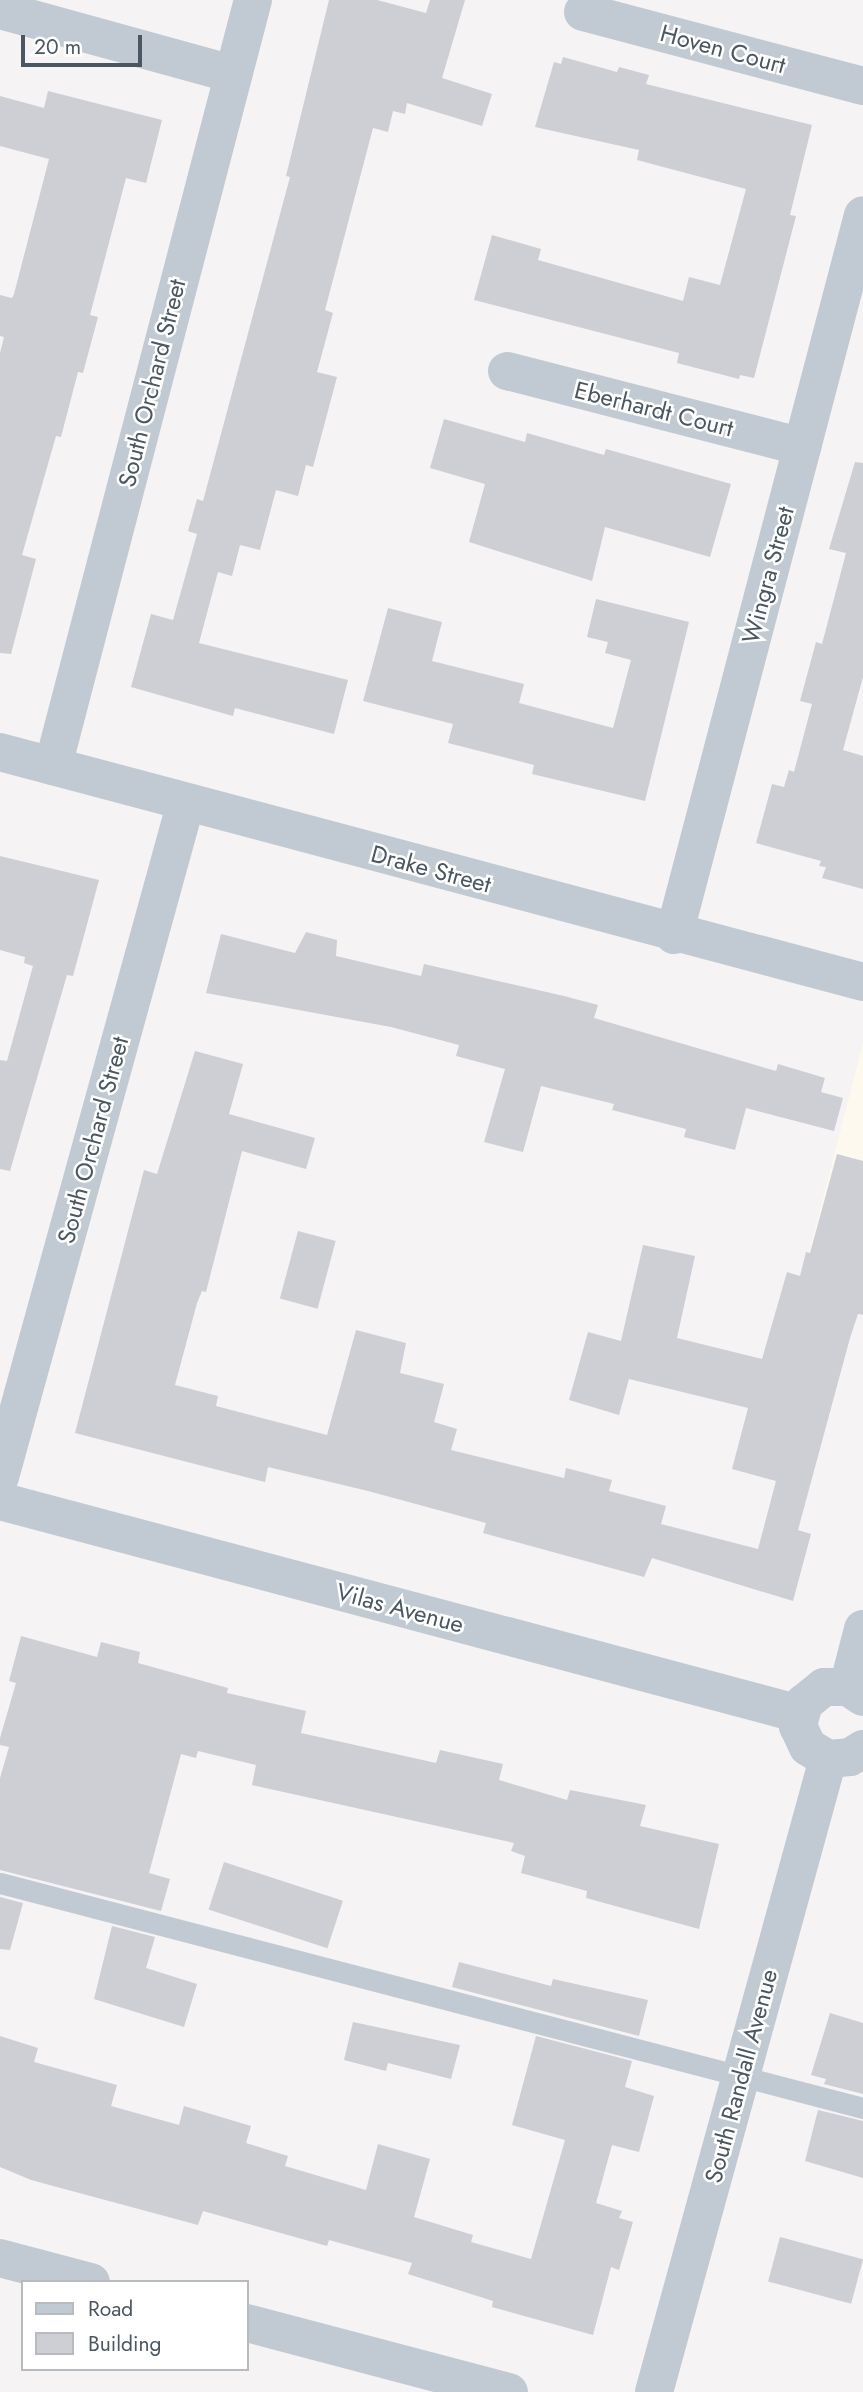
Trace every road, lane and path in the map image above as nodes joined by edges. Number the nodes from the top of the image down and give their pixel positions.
1 (253, 0) edge
2 (0, 10) edge
3 (583, 12) dead end
4 (233, 74) junction
5 (863, 86) edge
6 (863, 215) edge
7 (507, 371) dead end
8 (802, 447) junction
9 (0, 752) edge
10 (53, 766) junction
11 (186, 802) junction
12 (674, 935) junction
13 (863, 982) edge
14 (0, 1477) edge
15 (0, 1501) edge
16 (863, 1629) edge
17 (855, 1692) edge
18 (800, 1714) junction
19 (846, 1754) edge
20 (0, 1883) edge
21 (741, 2075) junction
22 (863, 2108) edge
23 (0, 2258) edge
24 (83, 2280) edge
25 (248, 2323) edge
26 (509, 2392) edge
27 (654, 2392) edge

1 - 4 street, South Orchard Street
2 - 4 street
3 - 5 street, Hoven Court
4 - 10 street, South Orchard Street
6 - 8 street, Wingra Street
7 - 8 street, Eberhardt Court
8 - 12 street, Wingra Street
9 - 10 street, Drake Street
10 - 11 street, Drake Street
11 - 12 street, Drake Street
11 - 14 street, South Orchard Street
12 - 13 street, Drake Street
15 - 18 street, Vilas Avenue
16 - 17 street
17 - 18 street
18 - 19 street
19 - 21 street, South Randall Avenue
20 - 21 lane
21 - 22 lane
21 - 27 street, South Randall Avenue
23 - 24 street
25 - 26 street

